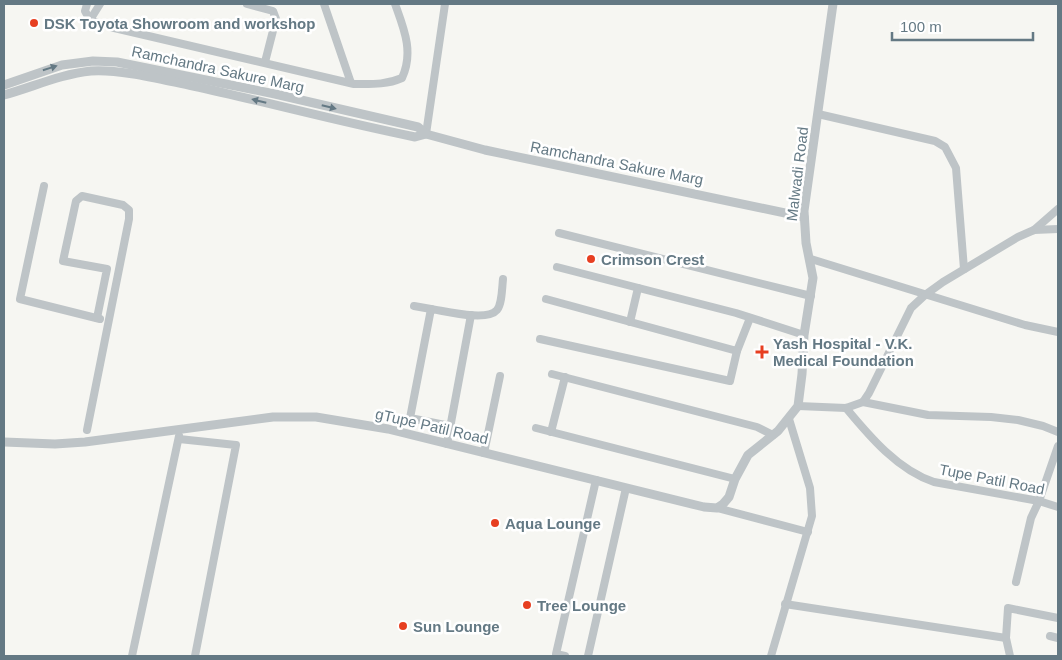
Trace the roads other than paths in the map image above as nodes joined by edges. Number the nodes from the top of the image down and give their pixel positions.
1 (86, 4) edge
2 (100, 4) edge
3 (247, 4) edge
4 (324, 4) edge
5 (395, 4) edge
6 (445, 4) edge
7 (833, 4) edge
8 (90, 20) junction
9 (265, 62) junction
10 (30, 76) junction
11 (351, 83) junction
12 (4, 85) edge
13 (34, 86) junction
14 (4, 95) edge
15 (818, 114) junction
16 (371, 117) junction
17 (368, 128) junction
18 (426, 134) junction
19 (44, 186) dead end
20 (1058, 209) edge
21 (804, 216) junction
22 (1058, 229) edge
23 (1034, 230) junction
24 (559, 233) dead end
25 (810, 259) junction
26 (557, 267) dead end
27 (964, 269) junction
28 (503, 279) dead end
29 (638, 288) junction
30 (925, 295) junction
31 (811, 296) junction
32 (546, 299) dead end
33 (414, 306) dead end
34 (431, 309) junction
35 (472, 315) junction
36 (97, 318) junction
37 (750, 318) junction
38 (109, 322) junction
39 (630, 322) junction
40 (1058, 332) edge
41 (804, 335) junction
42 (540, 339) dead end
43 (737, 351) junction
44 (552, 374) dead end
45 (500, 376) dead end
46 (565, 377) junction
47 (863, 402) junction
48 (798, 406) junction
49 (846, 408) junction
50 (789, 419) junction
51 (450, 426) junction
52 (536, 428) dead end
53 (87, 430) dead end
54 (551, 432) junction
55 (1058, 432) edge
56 (180, 433) junction
57 (773, 435) junction
58 (4, 442) edge
59 (447, 444) junction
60 (1058, 446) edge
61 (484, 453) junction
62 (735, 479) junction
63 (596, 480) junction
64 (625, 491) junction
65 (1039, 501) junction
66 (1058, 506) edge
67 (718, 508) junction
68 (808, 532) junction
69 (1016, 582) dead end
70 (785, 604) junction
71 (1058, 618) edge
72 (1006, 638) junction
73 (132, 656) edge
74 (195, 656) edge
75 (565, 656) edge
76 (588, 656) edge
77 (771, 656) edge
78 (1010, 656) edge

1 - 8 street
2 - 8 street
3 - 9 street
4 - 11 street
5 - 11 street
6 - 18 street
7 - 15 street, Malwadi Road
8 - 9 street
9 - 11 street
10 - 12 street, Ramchandra Sakure Marg
10 - 13 street
10 -> 16 street, Ramchandra Sakure Marg
13 - 14 street, Ramchandra Sakure Marg
17 -> 13 street, Ramchandra Sakure Marg
15 - 21 street, Malwadi Road
15 - 27 street
16 - 17 street
16 - 18 street, Ramchandra Sakure Marg
17 - 18 street, Ramchandra Sakure Marg
18 - 21 street, Ramchandra Sakure Marg
19 - 36 street
20 - 23 street
21 - 25 street, Malwadi Road
22 - 23 street
23 - 27 street
24 - 31 street
25 - 30 street
25 - 31 street, Malwadi Road
26 - 29 street
27 - 30 street
28 - 35 street
29 - 37 street
29 - 39 street
30 - 40 street
30 - 47 street
31 - 41 street, Malwadi Road
32 - 39 street
33 - 34 street
34 - 35 street
34 - 51 street
35 - 51 street
36 - 38 street
36 - 38 street
37 - 41 street
37 - 43 street
38 - 53 street
39 - 43 street
41 - 48 street, Malwadi Road
42 - 43 street
44 - 46 street
45 - 61 street
46 - 54 street
46 - 57 street
47 - 49 street
47 - 55 street
48 - 49 street
48 - 50 street
49 - 65 street, Tupe Patil Road
50 - 57 street
50 - 68 street
51 - 59 street
52 - 54 street
54 - 62 street
56 - 58 street, gTupe Patil Road
56 - 59 street, gTupe Patil Road
56 - 73 street
56 - 74 street
57 - 62 street
59 - 61 street, gTupe Patil Road
60 - 65 street
61 - 63 street, gTupe Patil Road
62 - 67 street
63 - 64 street, gTupe Patil Road
63 - 75 street
64 - 67 street, gTupe Patil Road
64 - 76 street
65 - 66 street, Tupe Patil Road
65 - 69 street
67 - 68 street
68 - 70 street
70 - 72 street
70 - 77 street
71 - 72 street
72 - 78 street

